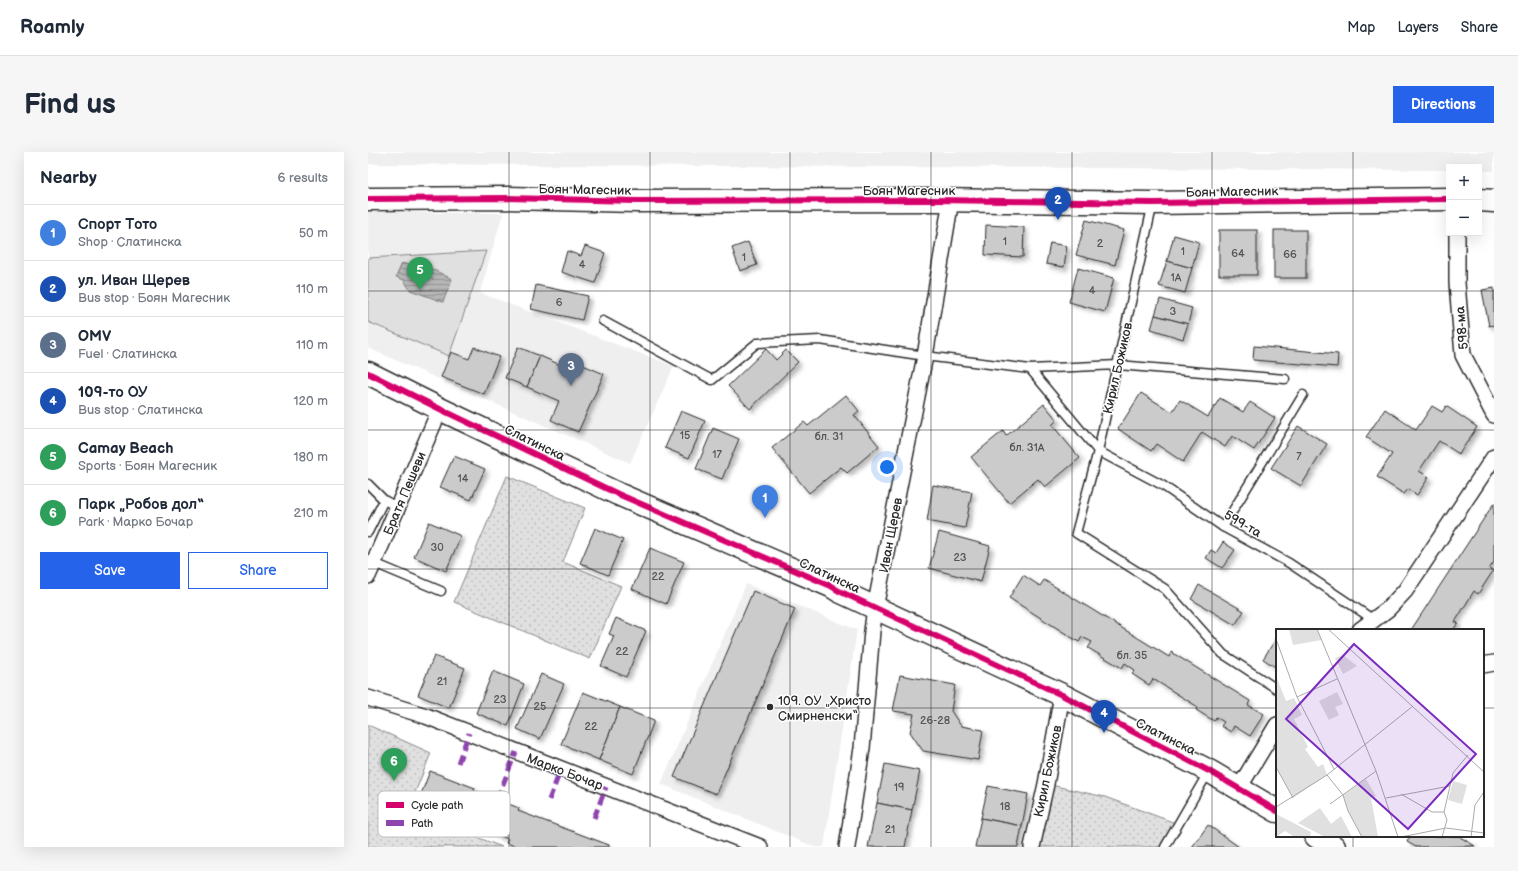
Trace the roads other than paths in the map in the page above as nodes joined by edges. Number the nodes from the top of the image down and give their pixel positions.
1 (368, 199) edge
2 (1446, 199) edge
3 (951, 200) junction
4 (1482, 200) edge
5 (1494, 201) edge
6 (1154, 202) junction
7 (1457, 236) edge
8 (603, 321) dead end
9 (925, 356) junction
10 (1118, 365) junction
11 (1030, 369) junction
12 (368, 373) edge
13 (1285, 379) dead end
14 (1303, 395) dead end
15 (440, 409) junction
16 (1494, 415) edge
17 (1098, 451) junction
18 (1494, 457) edge
19 (368, 484) edge
20 (384, 500) junction
21 (397, 507) junction
22 (1224, 527) junction
23 (368, 532) edge
24 (371, 570) edge
25 (441, 591) dead end
26 (875, 608) junction
27 (1374, 620) junction
28 (1361, 629) edge
29 (1494, 663) edge
30 (1484, 665) edge
31 (1276, 689) edge
32 (1062, 695) junction
33 (368, 698) edge
34 (1276, 727) edge
35 (1209, 771) junction
36 (1239, 788) junction
37 (1276, 810) edge
38 (1318, 837) edge
39 (760, 847) edge
40 (847, 847) edge
41 (1032, 847) edge
42 (1165, 847) edge
43 (1334, 847) edge

1 - 3 street, Боян Магесник
2 - 6 street, Боян Магесник
3 - 6 street, Боян Магесник
3 - 9 street, Иван Щерев
4 - 5 street
6 - 10 lane, Кирил Божиков
7 - 16 street, 598-ма
8 - 9 lane
9 - 11 lane
9 - 26 street, Иван Щерев
10 - 11 lane
10 - 13 lane
10 - 17 lane, Кирил Божиков
11 - 17 lane
12 - 15 street, Слатинска
14 - 22 lane
15 - 21 street, Братя Пешеви
15 - 26 street, Слатинска
17 - 22 lane, 599-та
17 - 31 lane, Кирил Божиков
18 - 27 street
19 - 20 lane
20 - 21 lane
20 - 23 lane
21 - 24 street, Братя Пешеви
22 - 27 lane, 599-та
24 - 25 lane
26 - 32 street, Слатинска
26 - 40 street, Иван Щерев
27 - 28 street
29 - 30 street
32 - 35 street, Слатинска
32 - 41 street, Кирил Божиков
33 - 39 street, Марко Бочар
34 - 36 street
35 - 36 street, Слатинска
35 - 42 lane
36 - 37 street, Слатинска
38 - 43 street

